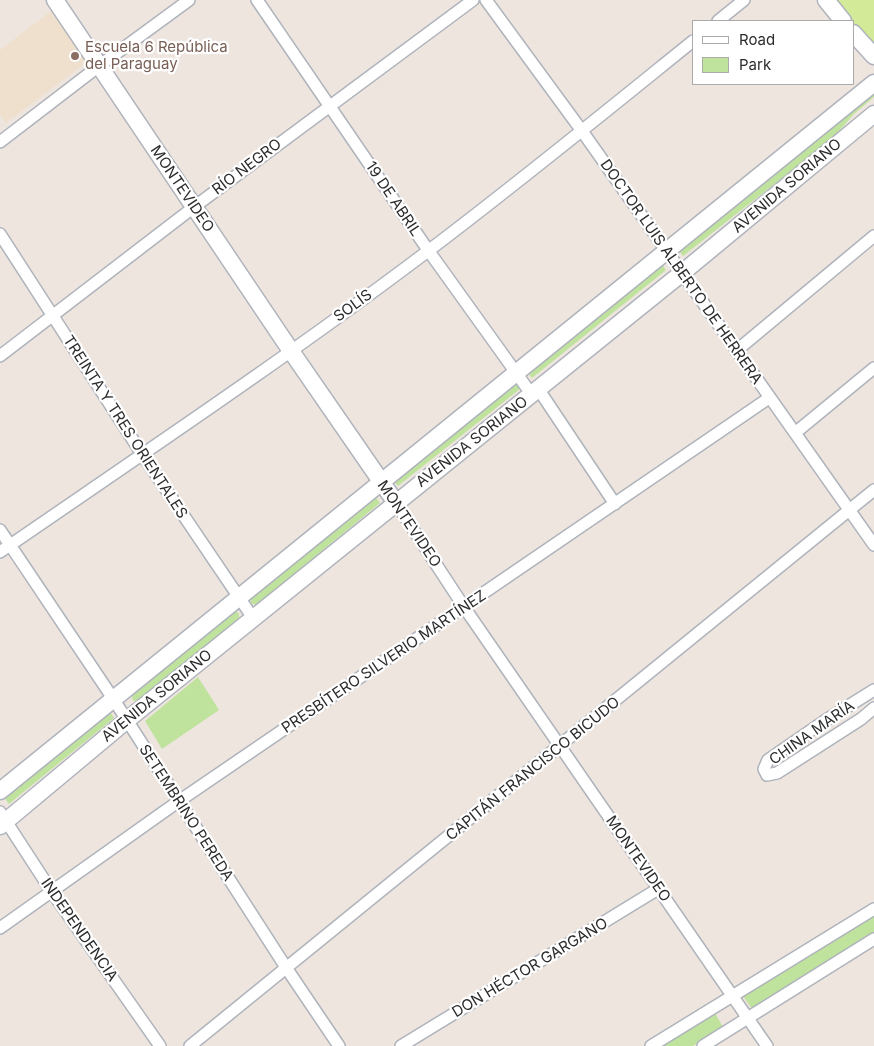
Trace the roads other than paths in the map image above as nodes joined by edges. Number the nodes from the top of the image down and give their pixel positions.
1 (56, 0) edge
2 (189, 0) edge
3 (257, 0) edge
4 (473, 0) edge
5 (486, 0) edge
6 (744, 0) edge
7 (826, 0) edge
8 (719, 20) edge
9 (842, 20) edge
10 (854, 34) edge
11 (692, 43) edge
12 (874, 56) edge
13 (98, 66) junction
14 (874, 83) edge
15 (329, 106) junction
16 (874, 114) edge
17 (582, 131) junction
18 (0, 142) edge
19 (194, 206) junction
20 (0, 234) edge
21 (874, 236) edge
22 (428, 250) junction
23 (666, 250) junction
24 (682, 273) junction
25 (51, 315) junction
26 (291, 351) junction
27 (736, 351) junction
28 (0, 356) edge
29 (874, 368) edge
30 (516, 373) junction
31 (535, 392) junction
32 (769, 398) junction
33 (795, 433) junction
34 (142, 454) junction
35 (382, 482) junction
36 (874, 490) edge
37 (396, 503) junction
38 (615, 504) junction
39 (850, 510) junction
40 (0, 530) edge
41 (10, 545) junction
42 (874, 545) edge
43 (0, 552) edge
44 (239, 597) junction
45 (464, 607) junction
46 (253, 618) junction
47 (874, 690) edge
48 (114, 700) junction
49 (874, 708) edge
50 (127, 720) junction
51 (560, 747) junction
52 (0, 791) edge
53 (179, 801) junction
54 (2, 820) edge
55 (658, 889) junction
56 (52, 892) junction
57 (874, 909) edge
58 (0, 928) edge
59 (874, 939) edge
60 (287, 969) junction
61 (733, 996) junction
62 (748, 1019) junction
63 (160, 1046) edge
64 (190, 1046) edge
65 (339, 1046) edge
66 (401, 1046) edge
67 (652, 1046) edge
68 (703, 1046) edge
69 (767, 1046) edge

1 - 13 street, MONTEVIDEO
2 - 13 street
3 - 15 street, 19 DE ABRIL
4 - 15 street, RÍO NEGRO
5 - 17 street, DOCTOR LUIS ALBERTO DE HERRERA
6 - 8 street
7 - 9 street
10 - 12 street
11 - 17 street, SOLÍS
13 - 18 street
13 - 19 street, MONTEVIDEO
14 - 23 street, AVENIDA SORIANO
15 - 19 street, RÍO NEGRO
15 - 22 street, 19 DE ABRIL
16 - 24 street, AVENIDA SORIANO
17 - 22 street, SOLÍS
17 - 23 street, DOCTOR LUIS ALBERTO DE HERRERA
19 - 25 street, RÍO NEGRO
19 - 26 street, MONTEVIDEO
20 - 25 street, TREINTA Y TRES ORIENTALES
21 - 27 street
22 - 26 street, SOLÍS
22 - 30 street, 19 DE ABRIL
23 - 24 street, DOCTOR LUIS ALBERTO DE HERRERA
23 - 30 street, AVENIDA SORIANO
24 - 27 street, DOCTOR LUIS ALBERTO DE HERRERA
24 - 31 street, AVENIDA SORIANO
25 - 28 street, RÍO NEGRO
25 - 34 street, TREINTA Y TRES ORIENTALES
26 - 34 street, SOLÍS
26 - 35 street, MONTEVIDEO
27 - 32 street, DOCTOR LUIS ALBERTO DE HERRERA
29 - 33 street
30 - 31 street, 19 DE ABRIL
30 - 35 street, AVENIDA SORIANO
31 - 37 street, AVENIDA SORIANO
31 - 38 street, 19 DE ABRIL
32 - 33 street, DOCTOR LUIS ALBERTO DE HERRERA
32 - 38 street, PRESBÍTERO SILVERIO MARTÍNEZ
33 - 39 street, DOCTOR LUIS ALBERTO DE HERRERA
34 - 41 street, SOLÍS
34 - 44 street, TREINTA Y TRES ORIENTALES
35 - 37 street, MONTEVIDEO
35 - 44 street, AVENIDA SORIANO
36 - 39 street, CAPITÁN FRANCISCO BICUDO
37 - 45 street, MONTEVIDEO
37 - 46 street, AVENIDA SORIANO
38 - 45 street, PRESBÍTERO SILVERIO MARTÍNEZ
39 - 42 street, DOCTOR LUIS ALBERTO DE HERRERA
39 - 51 street, CAPITÁN FRANCISCO BICUDO
40 - 41 street, SETEMBRINO PEREDA
41 - 43 street, SOLÍS
41 - 48 street, SETEMBRINO PEREDA
44 - 46 street, TREINTA Y TRES ORIENTALES
44 - 48 street, AVENIDA SORIANO
45 - 51 street, MONTEVIDEO
45 - 53 street, PRESBÍTERO SILVERIO MARTÍNEZ
46 - 50 street, AVENIDA SORIANO
47 - 49 street, CHINA MARÍA
48 - 50 street, SETEMBRINO PEREDA
48 - 52 street, AVENIDA SORIANO
50 - 53 street, SETEMBRINO PEREDA
50 - 54 street, AVENIDA SORIANO
51 - 55 street, MONTEVIDEO
51 - 60 street, CAPITÁN FRANCISCO BICUDO
53 - 56 street, PRESBÍTERO SILVERIO MARTÍNEZ
53 - 60 street, SETEMBRINO PEREDA
54 - 56 street, INDEPENDENCIA
55 - 61 street, MONTEVIDEO
55 - 66 street, DON HÉCTOR GARGANO
56 - 58 street, PRESBÍTERO SILVERIO MARTÍNEZ
56 - 63 street, INDEPENDENCIA
57 - 61 street
59 - 62 street
60 - 64 street, CAPITÁN FRANCISCO BICUDO
60 - 65 street, SETEMBRINO PEREDA
61 - 62 street, MONTEVIDEO
61 - 67 street
62 - 68 street
62 - 69 street, MONTEVIDEO

